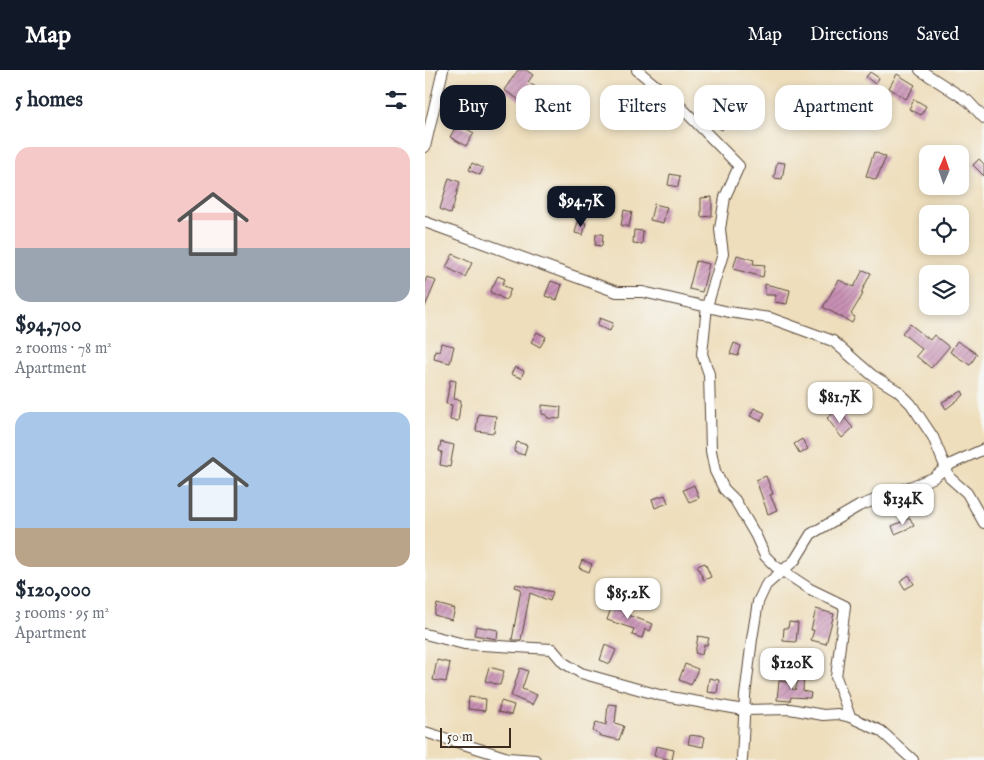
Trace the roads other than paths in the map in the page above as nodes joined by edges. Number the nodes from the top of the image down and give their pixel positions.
1 (443, 70) edge
2 (637, 70) edge
3 (920, 70) edge
4 (984, 118) edge
5 (425, 147) edge
6 (425, 222) edge
7 (707, 306) junction
8 (984, 449) edge
9 (946, 468) junction
10 (984, 523) edge
11 (782, 570) junction
12 (425, 634) edge
13 (744, 710) junction
14 (850, 716) junction
15 (425, 732) edge
16 (535, 760) edge
17 (742, 760) edge
18 (913, 760) edge

1 - 5 street
2 - 7 street
3 - 4 street
6 - 7 street
7 - 9 street
7 - 11 street
8 - 9 street
9 - 10 street
9 - 11 street
11 - 13 street
11 - 14 street
12 - 13 street
13 - 14 street
13 - 17 street
14 - 18 street
15 - 16 street

